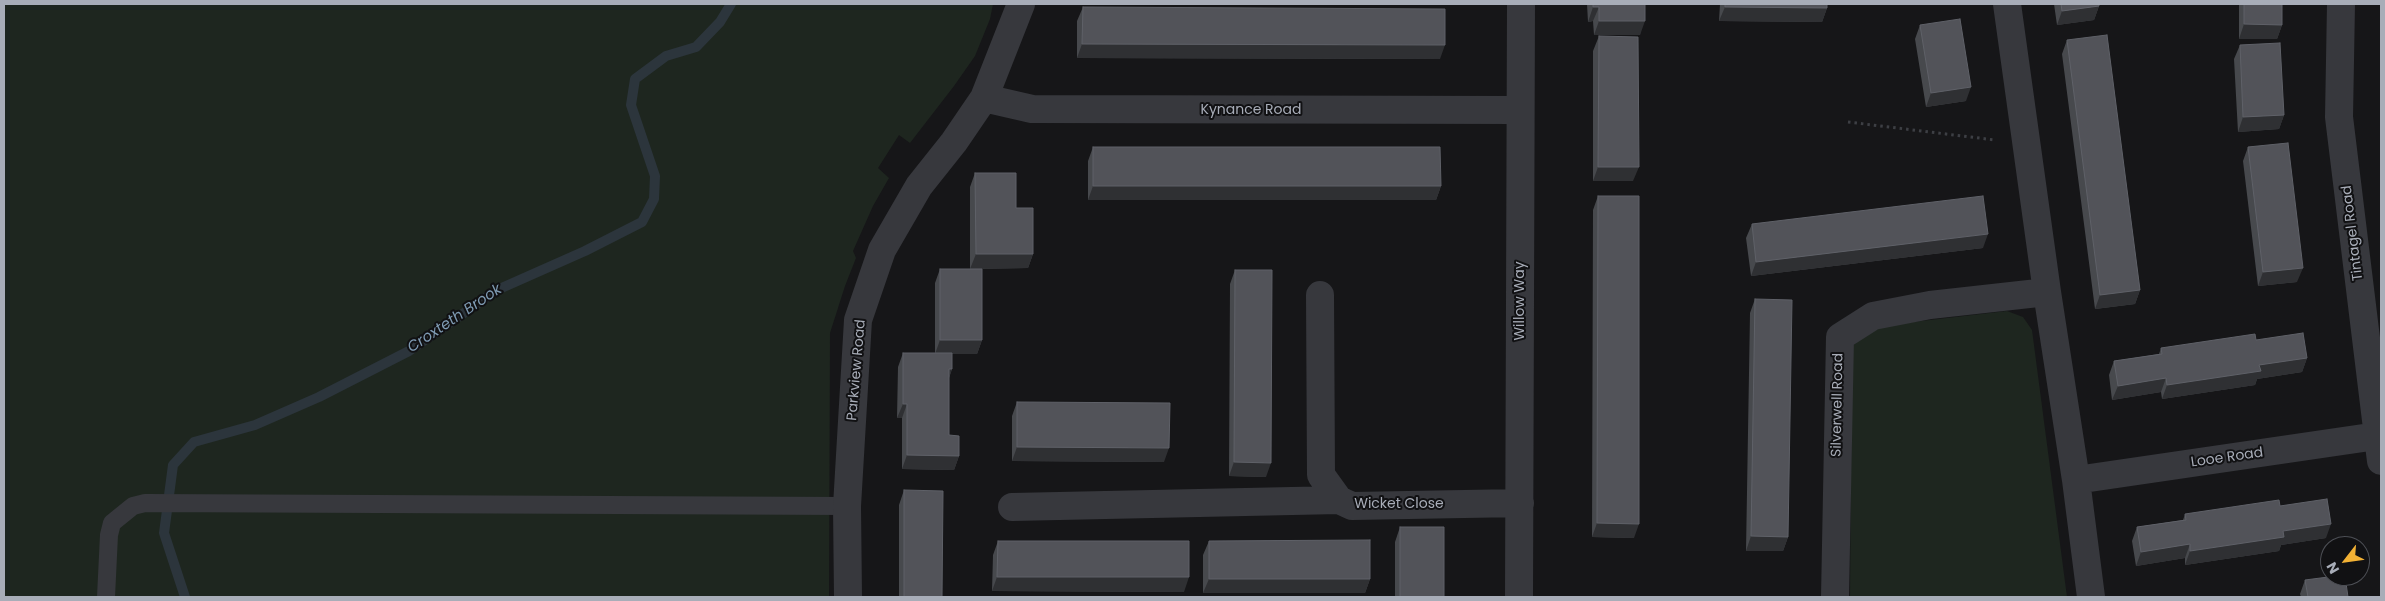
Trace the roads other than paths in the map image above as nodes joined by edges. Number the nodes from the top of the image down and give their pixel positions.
1 (1021, 4) edge
2 (1521, 4) edge
3 (2007, 4) edge
4 (2341, 4) edge
5 (984, 98) junction
6 (1519, 110) junction
7 (2047, 292) junction
8 (1320, 295) dead end
9 (2379, 449) edge
10 (2076, 480) junction
11 (1339, 500) junction
12 (1520, 503) junction
13 (847, 506) junction
14 (1012, 507) dead end
15 (106, 597) edge
16 (848, 597) edge
17 (1519, 597) edge
18 (1835, 597) edge
19 (2091, 597) edge

1 - 5 street, Parkview Road
2 - 6 street, Willow Way
3 - 7 street
4 - 9 street, Tintagel Road
5 - 6 street, Kynance Road
5 - 13 street, Parkview Road
6 - 12 street, Willow Way
7 - 10 street
7 - 18 street, Silverwell Road
8 - 11 street, Wicket Close
9 - 10 street, Looe Road
10 - 19 street
11 - 12 street, Wicket Close
11 - 14 street
12 - 17 street, Willow Way
13 - 15 lane
13 - 16 street, Parkview Road

